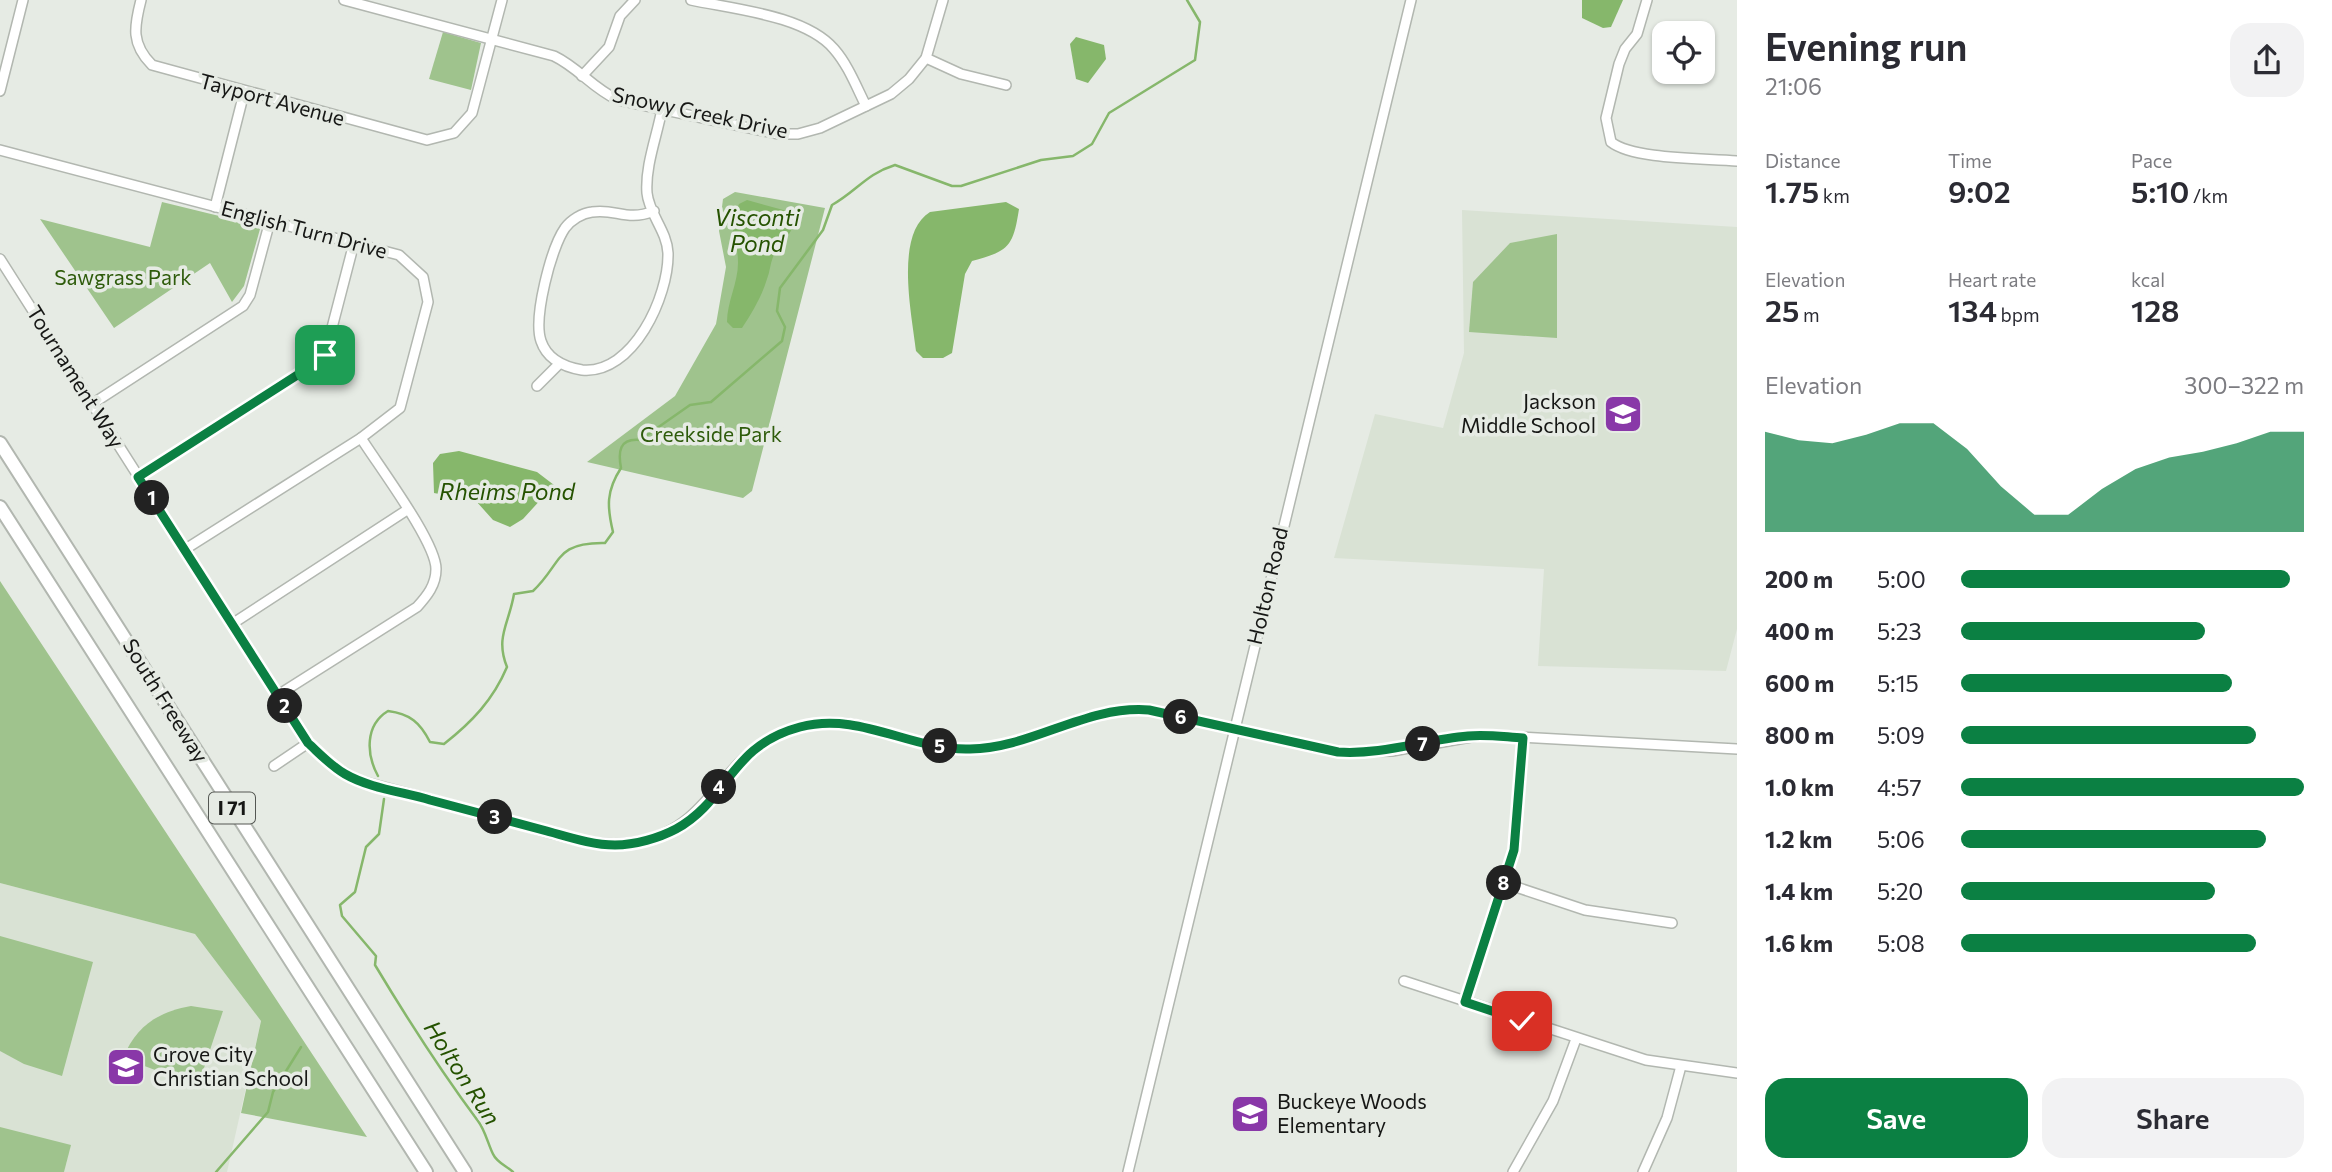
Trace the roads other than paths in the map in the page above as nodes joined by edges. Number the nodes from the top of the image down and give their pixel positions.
1 (21, 0) edge
2 (141, 0) edge
3 (344, 0) edge
4 (386, 0) edge
5 (502, 0) edge
6 (635, 0) edge
7 (691, 0) edge
8 (943, 0) edge
9 (1411, 0) edge
10 (1647, 0) edge
11 (384, 11) junction
12 (492, 39) junction
13 (926, 58) junction
14 (582, 76) junction
15 (1006, 85) dead end
16 (0, 91) edge
17 (244, 93) junction
18 (866, 106) junction
19 (662, 109) junction
20 (0, 150) edge
21 (1737, 161) edge
22 (215, 207) junction
23 (654, 211) junction
24 (270, 221) junction
25 (354, 243) junction
26 (0, 259) edge
27 (559, 364) junction
28 (537, 386) dead end
29 (92, 404) junction
30 (361, 438) junction
31 (0, 443) edge
32 (138, 477) junction
33 (0, 507) edge
34 (407, 510) junction
35 (184, 550) junction
36 (232, 624) junction
37 (278, 695) junction
38 (1234, 729) junction
39 (1523, 738) junction
40 (308, 743) junction
41 (1737, 749) edge
42 (274, 766) dead end
43 (1504, 883) junction
44 (1672, 923) dead end
45 (1404, 981) dead end
46 (1465, 1002) junction
47 (1576, 1039) junction
48 (1681, 1066) junction
49 (1737, 1073) edge
50 (426, 1172) edge
51 (465, 1172) edge
52 (1128, 1172) edge
53 (1513, 1172) edge
54 (1643, 1172) edge

1 - 16 street
2 - 17 street, Tayport Avenue
3 - 11 street, Snowy Creek Drive
4 - 11 street
5 - 12 street
6 - 14 street
7 - 18 street
8 - 13 street
9 - 38 street, Holton Road
10 - 21 street
11 - 12 street, Snowy Creek Drive
12 - 14 street, Snowy Creek Drive
12 - 17 street, Tayport Avenue
13 - 15 street
13 - 18 street, Snowy Creek Drive
14 - 19 street, Snowy Creek Drive
17 - 22 street
18 - 19 street, Snowy Creek Drive
19 - 23 street
20 - 22 street, English Turn Drive
22 - 24 street, English Turn Drive
23 - 27 street
23 - 27 street
24 - 25 street, English Turn Drive
24 - 29 street
25 - 30 street, English Turn Drive
25 - 32 street
26 - 29 street, Tournament Way
27 - 28 street
29 - 32 street, Tournament Way
30 - 34 street
30 - 35 street, English Turn Drive
31 - 51 highway, South Freeway / I 71
32 - 35 street, Tournament Way
33 - 50 highway, South Freeway / I 71
34 - 36 street
34 - 37 street
35 - 36 street, Tournament Way
36 - 37 street, Tournament Way
37 - 40 street, Tournament Way
38 - 39 street, Tournament Way
38 - 40 street, Tournament Way
38 - 52 street, Holton Road
39 - 41 street, Tournament Way
39 - 43 street
40 - 42 street
43 - 44 street
43 - 46 street
45 - 46 street
46 - 47 street
47 - 48 street
47 - 53 street
48 - 49 street
48 - 54 street

